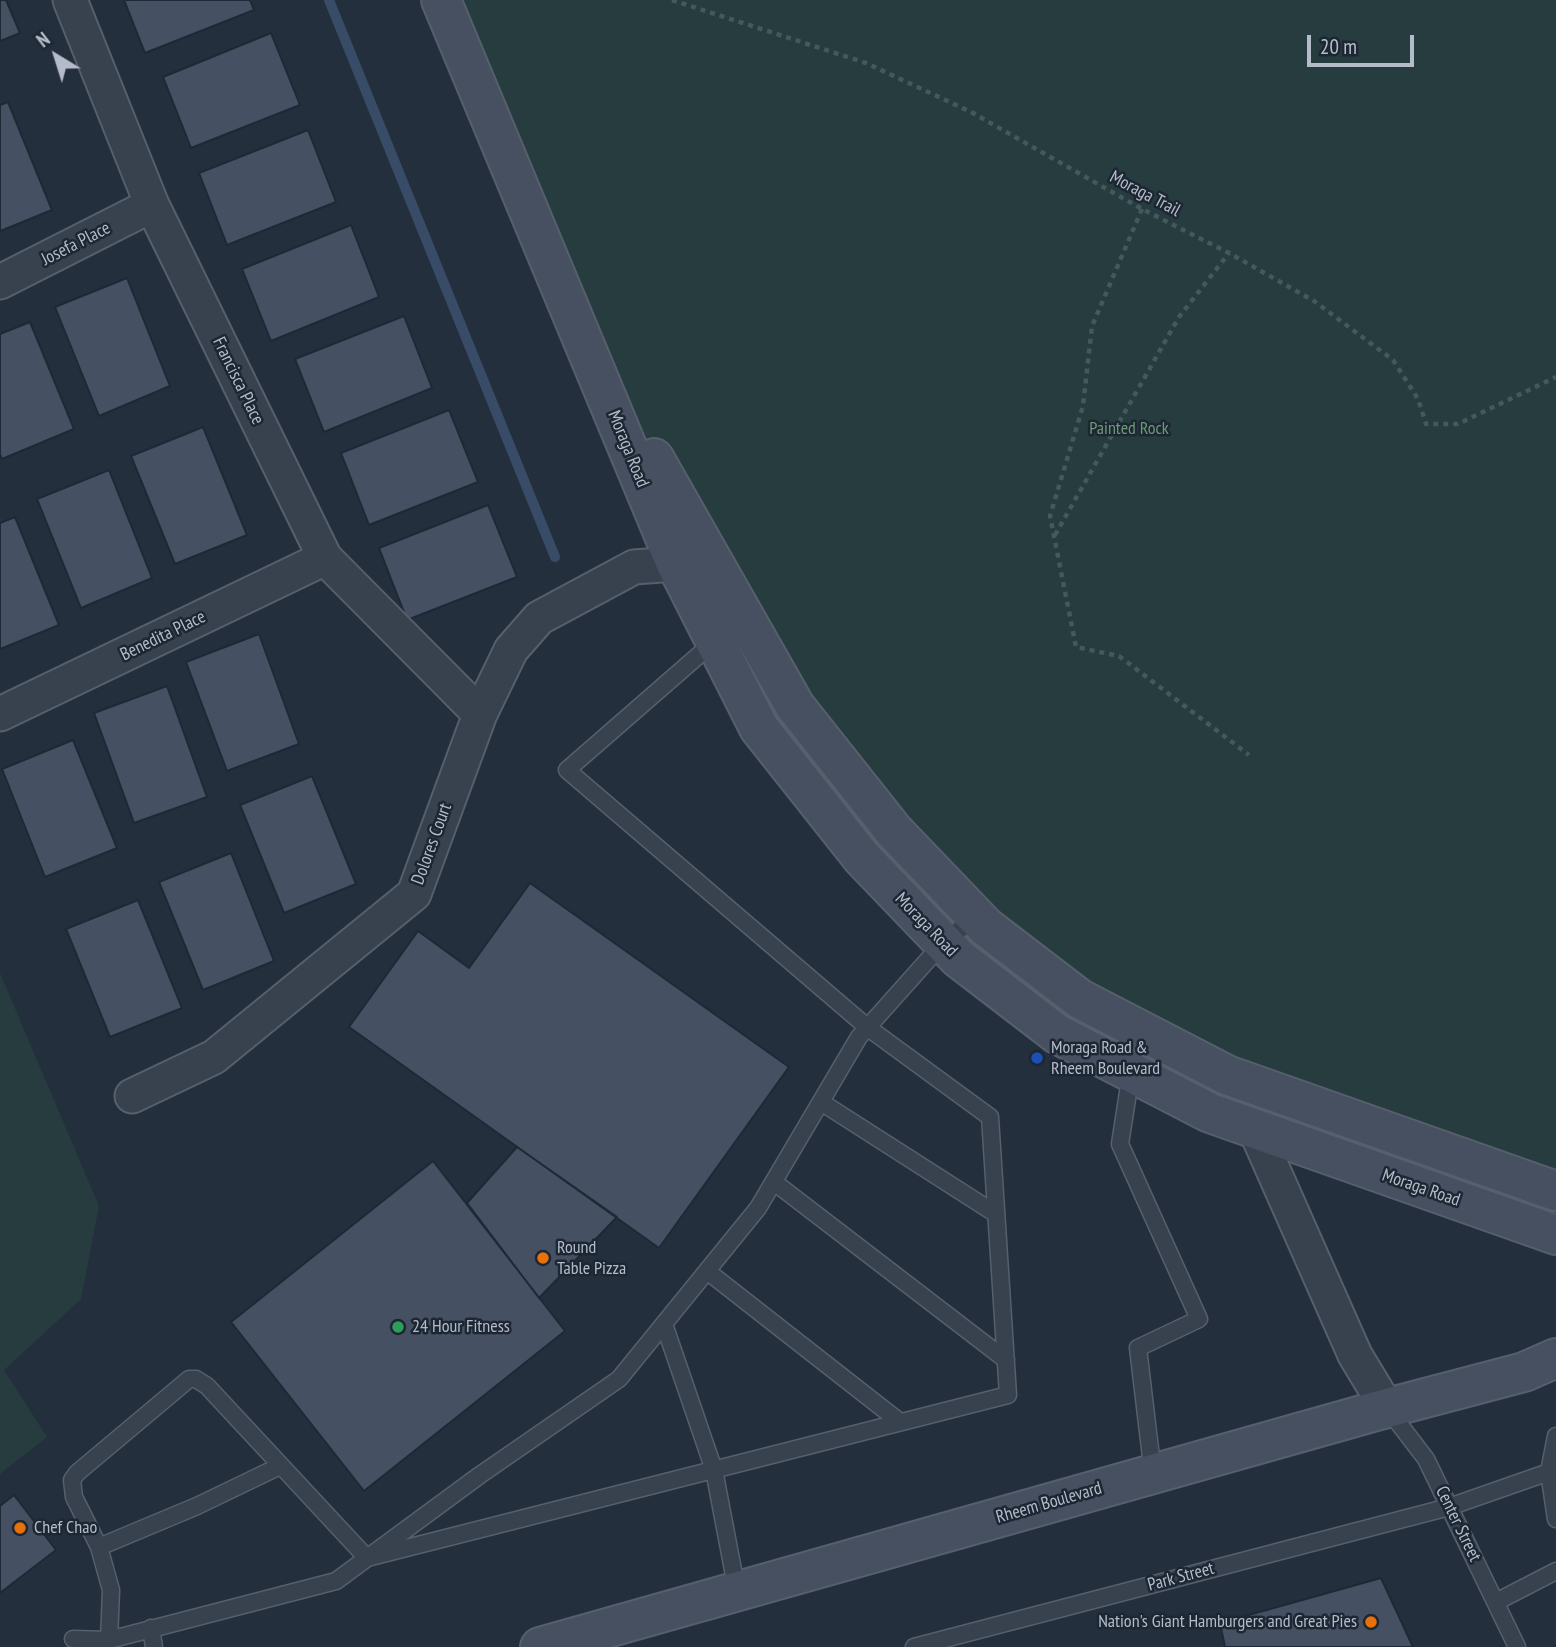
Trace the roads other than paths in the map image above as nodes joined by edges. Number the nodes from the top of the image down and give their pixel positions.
1 (71, 0) edge
2 (441, 0) edge
3 (152, 205) junction
4 (0, 282) edge
5 (574, 316) junction
6 (325, 558) junction
7 (676, 564) junction
8 (715, 641) junction
9 (0, 714) edge
10 (480, 714) junction
11 (975, 916) junction
12 (943, 943) junction
13 (867, 1027) junction
14 (1132, 1073) junction
15 (132, 1096) dead end
16 (821, 1102) junction
17 (1255, 1129) junction
18 (774, 1182) junction
19 (1556, 1191) edge
20 (996, 1214) junction
21 (1556, 1235) edge
22 (707, 1271) junction
23 (664, 1324) junction
24 (1006, 1360) junction
25 (1545, 1369) edge
26 (1387, 1408) junction
27 (900, 1422) junction
28 (1556, 1436) edge
29 (280, 1466) junction
30 (714, 1469) junction
31 (1549, 1472) junction
32 (1153, 1474) junction
33 (1449, 1507) junction
34 (1556, 1518) edge
35 (99, 1547) junction
36 (367, 1558) junction
37 (1556, 1571) edge
38 (737, 1591) junction
39 (1496, 1602) junction
40 (151, 1628) junction
41 (73, 1639) dead end
42 (109, 1640) junction
43 (155, 1647) edge
44 (541, 1647) edge
45 (914, 1647) edge
46 (1517, 1647) edge

1 - 3 street, Francisca Place
2 - 5 main road, Moraga Road
3 - 4 street, Josefa Place
3 - 6 street, Francisca Place
5 - 7 main road, Moraga Road
5 - 11 main road, Moraga Road
6 - 9 street, Benedita Place
6 - 10 street, Francisca Place
7 - 8 main road, Moraga Road
7 - 10 street, Dolores Court
8 - 12 main road, Moraga Road
8 - 13 lane
10 - 15 street, Dolores Court
11 - 12 lane
11 - 19 main road, Moraga Road
12 - 13 lane
12 - 14 main road, Moraga Road
13 - 16 lane
13 - 20 lane
14 - 17 main road, Moraga Road
14 - 32 lane
16 - 18 lane
16 - 20 lane
17 - 21 main road, Moraga Road
17 - 26 street
18 - 22 lane
18 - 24 lane
20 - 24 lane
22 - 23 lane
22 - 27 lane
23 - 30 lane
23 - 36 lane
24 - 27 lane
25 - 26 main road, Rheem Boulevard
26 - 32 main road, Rheem Boulevard
26 - 33 lane, Center Street
27 - 30 lane
28 - 31 lane
29 - 35 lane
29 - 35 lane
29 - 36 lane
30 - 36 lane
30 - 38 lane
31 - 33 lane, Park Street
31 - 34 lane
32 - 38 main road, Rheem Boulevard
33 - 39 lane, Center Street
33 - 45 lane, Park Street
35 - 42 lane
36 - 40 lane
37 - 39 lane
38 - 44 main road, Rheem Boulevard
39 - 46 lane, Center Street
40 - 42 lane
40 - 43 lane
41 - 42 lane

